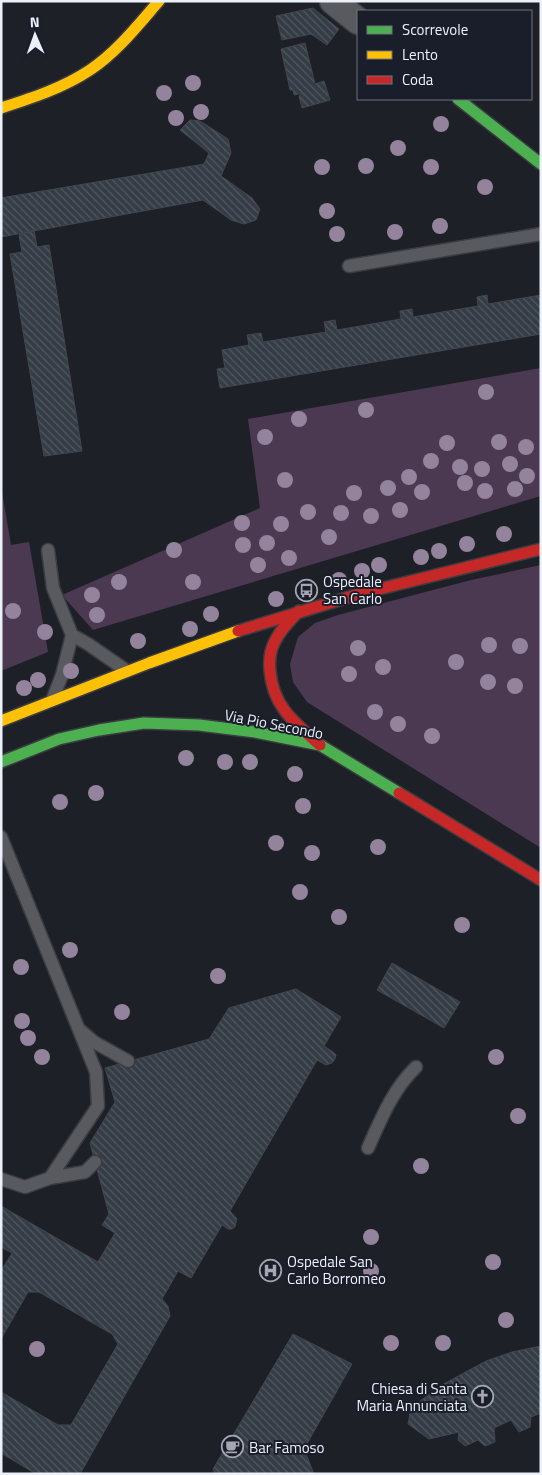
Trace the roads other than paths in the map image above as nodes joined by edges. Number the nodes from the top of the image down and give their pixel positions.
1 (159, 1) edge
2 (333, 1) edge
3 (357, 20) edge
4 (459, 100) edge
5 (1, 108) edge
6 (541, 164) edge
7 (541, 234) edge
8 (349, 266) dead end
9 (541, 549) edge
10 (48, 550) dead end
11 (299, 611) junction
12 (72, 635) junction
13 (127, 671) junction
14 (52, 700) junction
15 (1, 721) edge
16 (320, 745) junction
17 (1, 762) edge
18 (1, 837) edge
19 (541, 880) edge
20 (79, 1030) junction
21 (128, 1061) dead end
22 (416, 1067) dead end
23 (368, 1148) dead end
24 (95, 1162) dead end
25 (50, 1178) junction
26 (1, 1179) edge

1 - 5 main road
2 - 3 street
4 - 6 main road
7 - 8 lane
9 - 11 main road
10 - 12 lane
11 - 13 main road
11 - 16 main road
12 - 13 lane
12 - 14 lane
13 - 14 main road
14 - 15 main road
16 - 17 main road, Via Pio Secondo
16 - 19 main road, Via Pio Secondo
18 - 20 lane
20 - 21 lane
20 - 25 lane
22 - 23 lane
24 - 25 lane
25 - 26 lane

